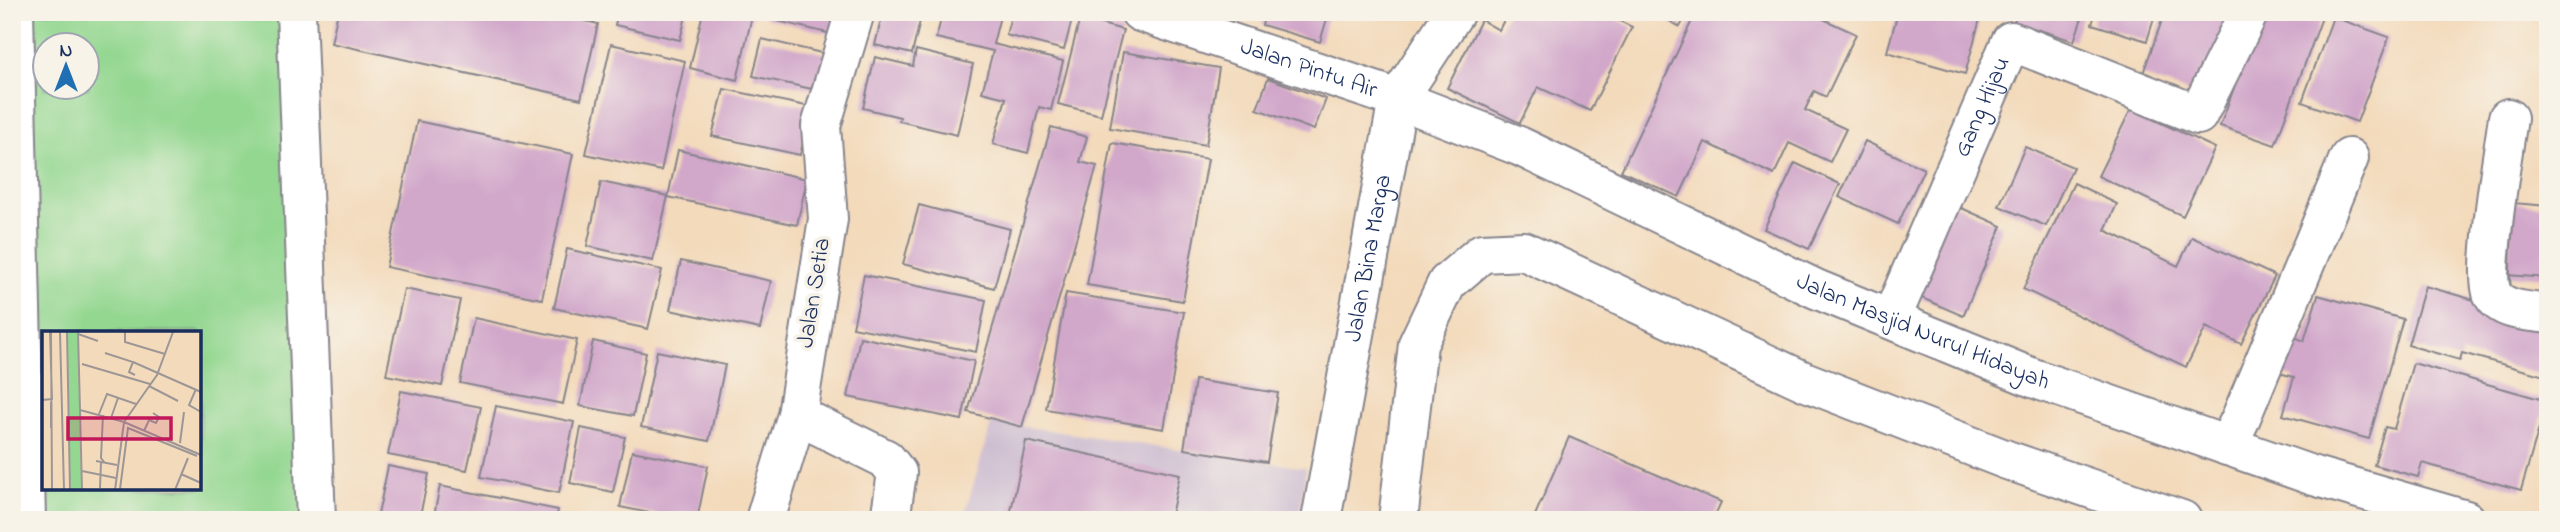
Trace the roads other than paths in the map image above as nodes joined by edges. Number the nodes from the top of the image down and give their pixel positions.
1 (14, 12) edge
2 (296, 12) edge
3 (855, 12) edge
4 (1140, 12) edge
5 (1455, 12) edge
6 (2249, 12) edge
7 (1398, 99) junction
8 (2508, 118) dead end
9 (2349, 158) dead end
10 (2548, 314) edge
11 (1891, 320) junction
12 (797, 415) junction
13 (2227, 446) junction
14 (26, 520) edge
15 (316, 520) edge
16 (765, 520) edge
17 (890, 520) edge
18 (1321, 520) edge
19 (1398, 520) edge
20 (2182, 520) edge
21 (2466, 520) edge

1 - 14 main road
2 - 15 main road
3 - 12 main road, Jalan Setia
4 - 7 main road, Jalan Pintu Air
5 - 7 main road, Jalan Bina Marga
6 - 11 main road, Gang Hijau
7 - 11 main road, Jalan Masjid Nurul Hidayah
7 - 18 main road, Jalan Bina Marga
8 - 10 main road
9 - 13 main road
11 - 13 main road, Jalan Masjid Nurul Hidayah
12 - 16 main road, Jalan Setia
12 - 17 main road
13 - 21 main road, Jalan Masjid Nurul Hidayah
19 - 20 main road

